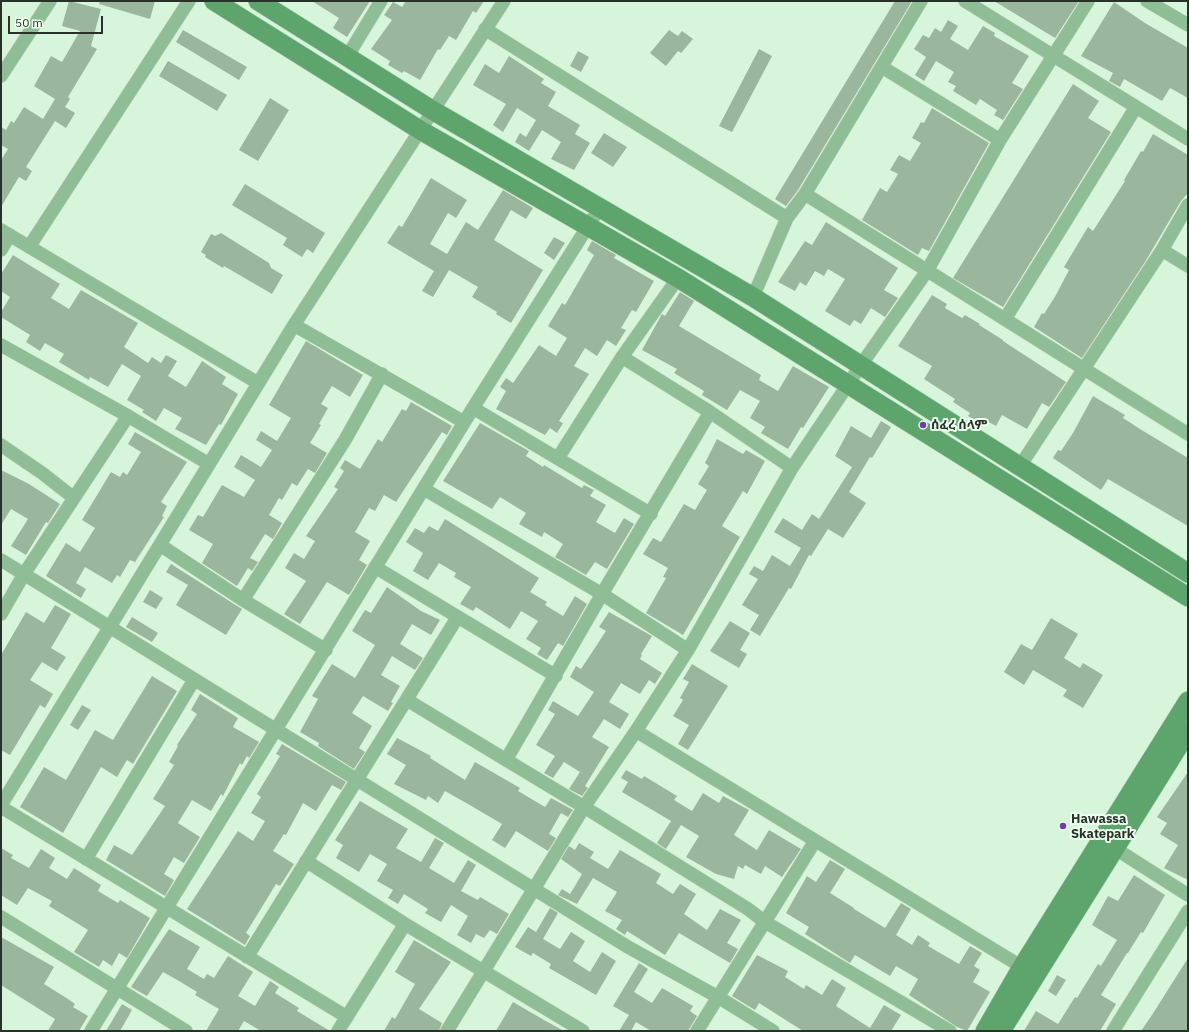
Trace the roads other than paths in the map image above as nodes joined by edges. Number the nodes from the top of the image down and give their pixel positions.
1 (50, 1) edge
2 (189, 1) edge
3 (214, 1) edge
4 (258, 1) edge
5 (381, 1) edge
6 (504, 1) edge
7 (921, 1) edge
8 (965, 1) edge
9 (1088, 1) edge
10 (1147, 1) edge
11 (1188, 24) edge
12 (485, 29) junction
13 (1054, 56) junction
14 (347, 57) junction
15 (882, 67) junction
16 (1, 76) edge
17 (1136, 107) junction
18 (432, 110) junction
19 (420, 130) junction
20 (1188, 139) edge
21 (1000, 140) junction
22 (805, 194) junction
23 (1188, 206) edge
24 (600, 207) junction
25 (787, 218) junction
26 (587, 227) junction
27 (5, 233) edge
28 (29, 247) junction
29 (1, 250) edge
30 (1162, 250) junction
31 (1188, 266) edge
32 (927, 272) junction
33 (678, 278) junction
34 (753, 297) junction
35 (1005, 319) junction
36 (294, 325) junction
37 (1, 345) edge
38 (622, 357) junction
39 (861, 365) junction
40 (1085, 369) junction
41 (382, 374) junction
42 (258, 383) junction
43 (848, 384) junction
44 (473, 408) junction
45 (710, 412) junction
46 (128, 416) junction
47 (464, 422) junction
48 (1188, 434) edge
49 (1, 445) edge
50 (558, 458) junction
51 (209, 464) junction
52 (1020, 466) junction
53 (792, 468) junction
54 (424, 489) junction
55 (74, 498) junction
56 (651, 514) junction
57 (160, 545) junction
58 (1, 560) edge
59 (375, 567) junction
60 (1188, 573) edge
61 (24, 574) junction
62 (602, 594) junction
63 (1188, 597) edge
64 (243, 600) junction
65 (1, 614) edge
66 (457, 618) junction
67 (110, 627) junction
68 (326, 650) junction
69 (688, 650) junction
70 (556, 676) junction
71 (194, 680) junction
72 (407, 700) junction
73 (1188, 701) edge
74 (275, 728) junction
75 (636, 731) junction
76 (1188, 731) edge
77 (506, 760) junction
78 (357, 780) junction
79 (1, 806) edge
80 (584, 807) junction
81 (815, 841) junction
82 (1108, 844) junction
83 (86, 859) junction
84 (306, 861) junction
85 (534, 889) junction
86 (1188, 895) edge
87 (166, 907) junction
88 (1188, 911) edge
89 (1, 917) edge
90 (765, 922) junction
91 (405, 924) junction
92 (247, 957) junction
93 (1022, 967) junction
94 (484, 971) junction
95 (118, 989) junction
96 (718, 997) junction
97 (346, 1017) junction
98 (564, 1026) edge
99 (91, 1031) edge
100 (186, 1031) edge
101 (338, 1031) edge
102 (447, 1031) edge
103 (583, 1031) edge
104 (697, 1031) edge
105 (773, 1031) edge
106 (950, 1031) edge
107 (985, 1031) edge
108 (1001, 1031) edge
109 (1113, 1031) edge

1 - 16 street
2 - 28 street
3 - 19 main road
4 - 14 main road
5 - 14 street
6 - 12 street
7 - 15 street
8 - 13 street
9 - 13 street
10 - 11 street
12 - 18 street
12 - 25 street
13 - 17 street
13 - 21 street
14 - 18 main road
15 - 21 street
15 - 22 street
17 - 20 street
17 - 35 street
18 - 19 street
18 - 24 main road
19 - 26 main road
19 - 36 street
21 - 32 street
22 - 25 street
22 - 32 street
23 - 30 street
24 - 26 street
24 - 34 main road
25 - 34 street
26 - 33 main road
26 - 44 street
27 - 28 street
27 - 29 street
28 - 42 street
30 - 31 street
30 - 40 street
32 - 35 street
32 - 39 street
33 - 38 street
33 - 43 main road
34 - 39 main road
35 - 40 street
36 - 41 street
36 - 42 street
37 - 46 street
38 - 45 street
38 - 50 street
39 - 43 street
39 - 52 main road
40 - 48 street
40 - 52 street
41 - 47 street
41 - 64 street
42 - 51 street
43 - 53 street
43 - 63 main road
44 - 47 street
44 - 50 street
45 - 53 street
45 - 56 street
46 - 51 street
46 - 55 street
47 - 54 street
49 - 55 street
50 - 56 street
51 - 57 street
52 - 60 main road
53 - 69 street
54 - 59 street
54 - 62 street
55 - 61 street
56 - 62 street
57 - 64 street
57 - 67 street
58 - 61 street
59 - 66 street
59 - 68 street
61 - 65 street
61 - 67 street
62 - 69 street
62 - 70 street
64 - 68 street
66 - 70 street
66 - 72 street
67 - 71 street
67 - 79 street
68 - 74 street
69 - 75 street
70 - 77 street
71 - 74 street
71 - 83 street
72 - 77 street
72 - 78 street
73 - 82 main road
74 - 78 street
74 - 87 street
75 - 80 street
75 - 81 street
76 - 82 main road
77 - 80 street
78 - 84 street
78 - 85 street
79 - 83 street
80 - 85 street
80 - 90 street
81 - 90 street
81 - 93 street
82 - 86 street
82 - 93 main road
82 - 108 main road
83 - 87 street
84 - 91 street
84 - 92 street
85 - 94 street
85 - 96 street
87 - 92 street
87 - 95 street
88 - 109 street
89 - 95 street
90 - 96 street
90 - 106 street
91 - 94 street
91 - 97 street
92 - 97 street
93 - 107 main road
94 - 98 street
94 - 102 street
95 - 99 street
95 - 100 street
96 - 104 street
96 - 105 street
97 - 101 street
98 - 103 street

